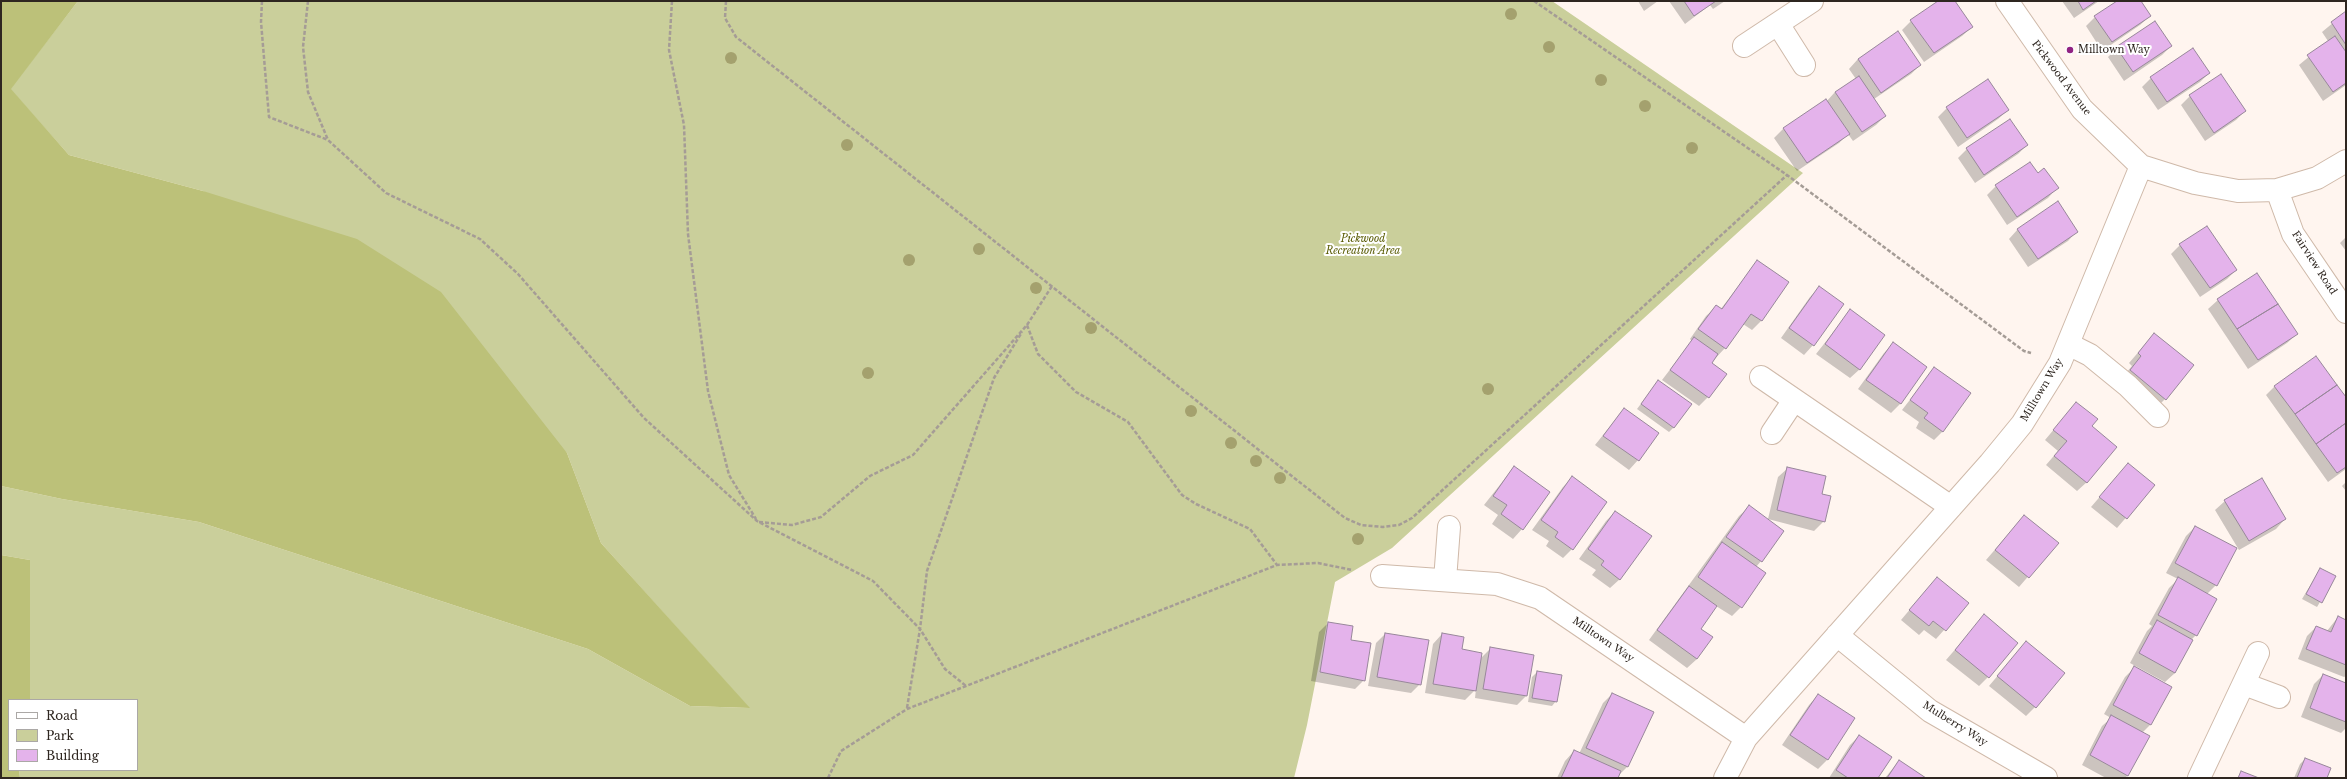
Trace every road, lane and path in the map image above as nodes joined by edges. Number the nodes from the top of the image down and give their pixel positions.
1 (262, 1) edge
2 (308, 1) edge
3 (672, 1) edge
4 (726, 1) edge
5 (1534, 1) edge
6 (1812, 1) edge
7 (2008, 1) edge
8 (1778, 24) junction
9 (1744, 46) dead end
10 (1804, 65) dead end
11 (328, 140) junction
12 (2346, 161) edge
13 (2141, 166) junction
14 (1787, 175) junction
15 (2277, 190) junction
16 (1052, 286) junction
17 (2346, 312) edge
18 (1027, 325) junction
19 (2064, 353) junction
20 (1761, 377) dead end
21 (1794, 400) junction
22 (2158, 416) dead end
23 (1772, 433) dead end
24 (1951, 507) junction
25 (757, 521) junction
26 (1449, 526) dead end
27 (1277, 566) junction
28 (1382, 576) joint
29 (1445, 580) junction
30 (920, 629) junction
31 (1837, 635) junction
32 (2258, 653) dead end
33 (2244, 684) junction
34 (966, 686) junction
35 (2279, 697) dead end
36 (907, 709) junction
37 (1746, 738) junction
38 (2042, 777) edge
39 (828, 778) edge
40 (1725, 778) edge
41 (2199, 778) edge

1 - 11 path
2 - 11 path
3 - 25 path
4 - 16 path
5 - 14 path
6 - 8 street
7 - 13 street, Pickwood Avenue
8 - 9 street
8 - 10 street
11 - 25 path
12 - 15 street, Pickwood Avenue
13 - 15 street, Pickwood Avenue
13 - 19 street, Milltown Way
14 - 16 path
14 - 19 path
15 - 17 street, Fairview Road
16 - 18 path
18 - 25 path
18 - 27 path
18 - 30 path
19 - 22 street
19 - 24 street, Milltown Way
20 - 21 street
21 - 23 street
21 - 24 street
24 - 31 street, Milltown Way
25 - 30 path
26 - 29 street
27 - 28 path
27 - 34 path
28 - 29 street, Milltown Way
29 - 37 street, Milltown Way
30 - 34 path
30 - 36 path
31 - 37 street, Milltown Way
31 - 38 street, Mulberry Way
32 - 33 street
33 - 35 street
33 - 41 street
34 - 36 path
36 - 39 path
37 - 40 street, Milltown Way

